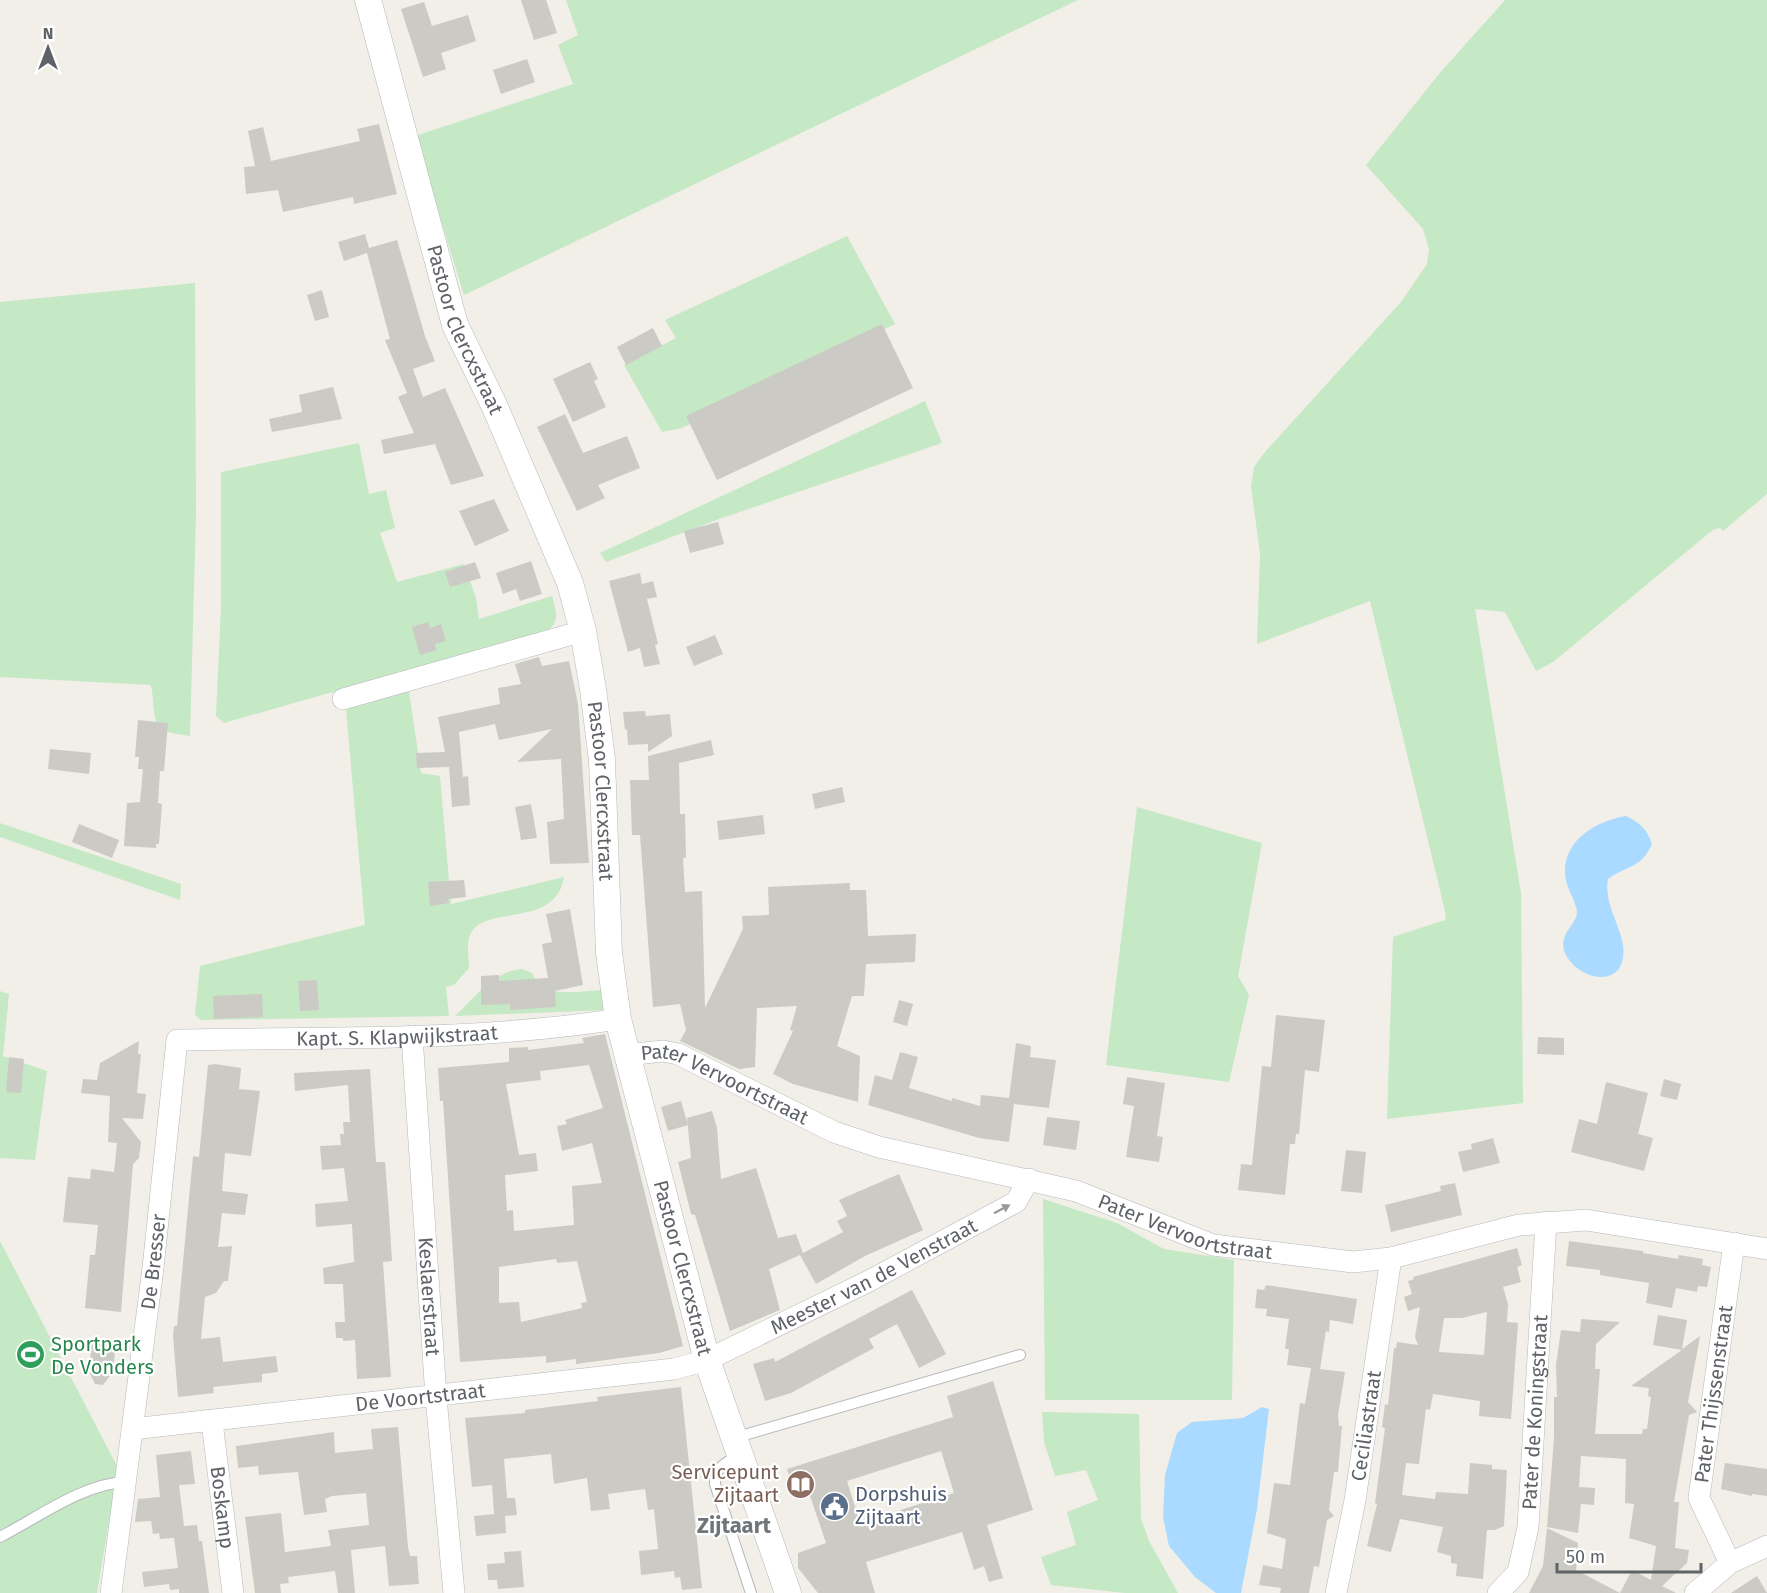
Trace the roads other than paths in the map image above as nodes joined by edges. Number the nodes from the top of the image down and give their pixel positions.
1 (368, 0) edge
2 (583, 631) junction
3 (343, 699) dead end
4 (618, 1019) junction
5 (412, 1036) junction
6 (177, 1040) joint
7 (626, 1055) junction
8 (1029, 1179) junction
9 (1546, 1222) junction
10 (1734, 1243) junction
11 (1767, 1249) edge
12 (1391, 1258) junction
13 (1020, 1354) dead end
14 (707, 1360) junction
15 (436, 1397) junction
16 (212, 1422) junction
17 (132, 1430) junction
18 (736, 1447) junction
19 (126, 1482) junction
20 (0, 1537) edge
21 (1767, 1546) edge
22 (1730, 1563) junction
23 (111, 1593) edge
24 (233, 1593) edge
25 (453, 1593) edge
26 (751, 1593) edge
27 (788, 1593) edge
28 (1337, 1593) edge
29 (1498, 1593) edge
30 (1695, 1593) edge

1 - 2 street, Pastoor Clercxstraat
2 - 3 street
2 - 4 street, Pastoor Clercxstraat
4 - 5 street, Kapt. S. Klapwijkstraat
4 - 7 street, Pastoor Clercxstraat
5 - 6 street, Kapt. S. Klapwijkstraat
5 - 15 street, Keslaerstraat
6 - 17 street, De Bresser
7 - 8 street, Pater Vervoortstraat
7 - 14 street, Pastoor Clercxstraat
8 - 12 street, Pater Vervoortstraat
14 -> 8 street, Meester van de Venstraat
9 - 10 street, Pater Vervoortstraat
9 - 12 street, Pater Vervoortstraat
9 - 29 street, Pater de Koningstraat
10 - 11 street, Pater Vervoortstraat
10 - 22 street, Pater Thijssenstraat
12 - 28 street, Ceciliastraat
13 - 18 lane
14 - 15 street, De Voortstraat
14 - 18 street, Pastoor Clercxstraat
15 - 16 street, De Voortstraat
15 - 25 street, Keslaerstraat
16 - 17 street, De Voortstraat
16 - 24 street, Boskamp
17 - 19 street, De Bresser
18 - 26 lane
18 - 27 street, Pastoor Clercxstraat
19 - 20 lane
19 - 23 street, De Bresser
21 - 22 street
22 - 30 street

